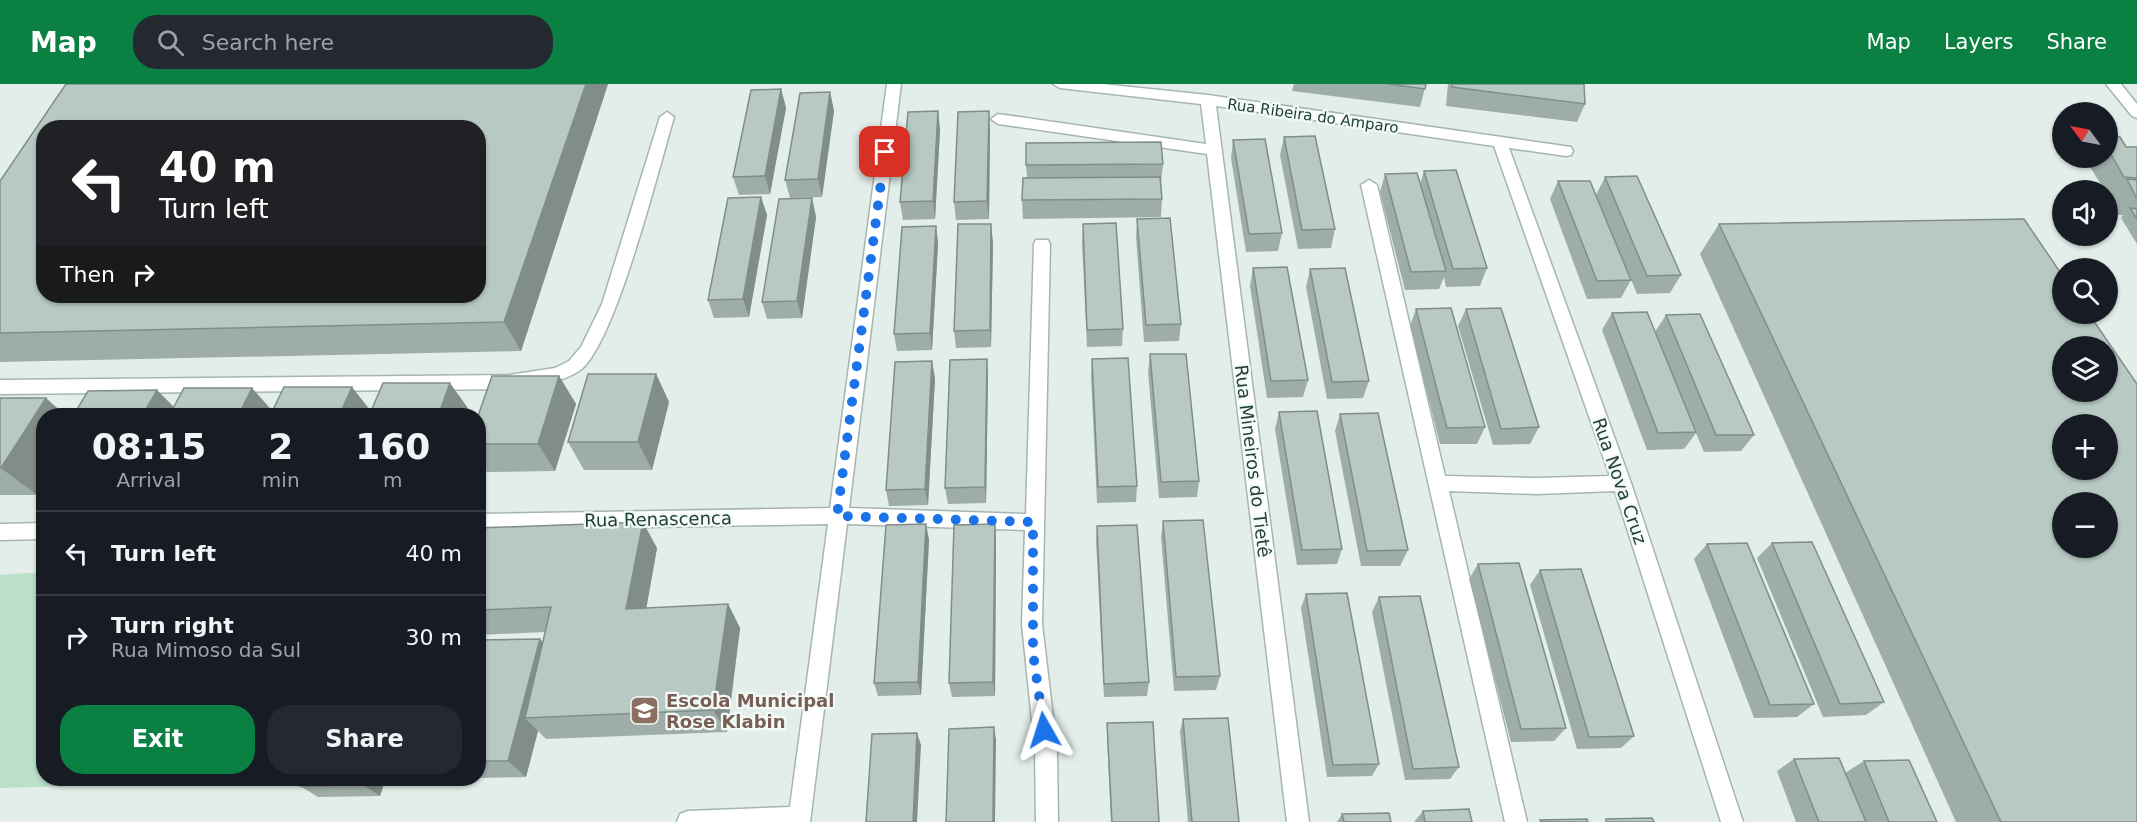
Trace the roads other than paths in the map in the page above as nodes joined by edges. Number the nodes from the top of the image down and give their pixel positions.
1 (894, 84) edge
2 (1060, 84) edge
3 (2114, 84) edge
4 (1208, 100) junction
5 (2137, 113) edge
6 (667, 117) dead end
7 (998, 119) dead end
8 (1500, 142) junction
9 (1214, 150) junction
10 (1566, 151) dead end
11 (1369, 185) dead end
12 (1042, 244) dead end
13 (0, 387) edge
14 (1440, 483) junction
15 (1622, 483) junction
16 (837, 516) junction
17 (486, 522) edge
18 (1033, 522) junction
19 (0, 531) edge
20 (36, 531) edge
21 (799, 820) edge
22 (688, 822) edge
23 (1047, 822) edge
24 (1298, 822) edge
25 (1516, 822) edge
26 (1732, 822) edge

1 - 16 street
2 - 4 street, Rua Ribeira do Amparo
3 - 5 street
4 - 8 street, Rua Ribeira do Amparo
4 - 9 street, Rua Mineiros do Tietê
6 - 13 street
7 - 9 street
8 - 10 street, Rua Ribeira do Amparo
8 - 15 street, Rua Nova Cruz
9 - 24 street, Rua Mineiros do Tietê
11 - 14 street
12 - 18 street
14 - 15 street
14 - 25 street
15 - 26 street, Rua Nova Cruz
16 - 17 street, Rua Renascenca
16 - 18 street, Rua Renascenca
16 - 21 street
18 - 23 street
19 - 20 street
21 - 22 street

